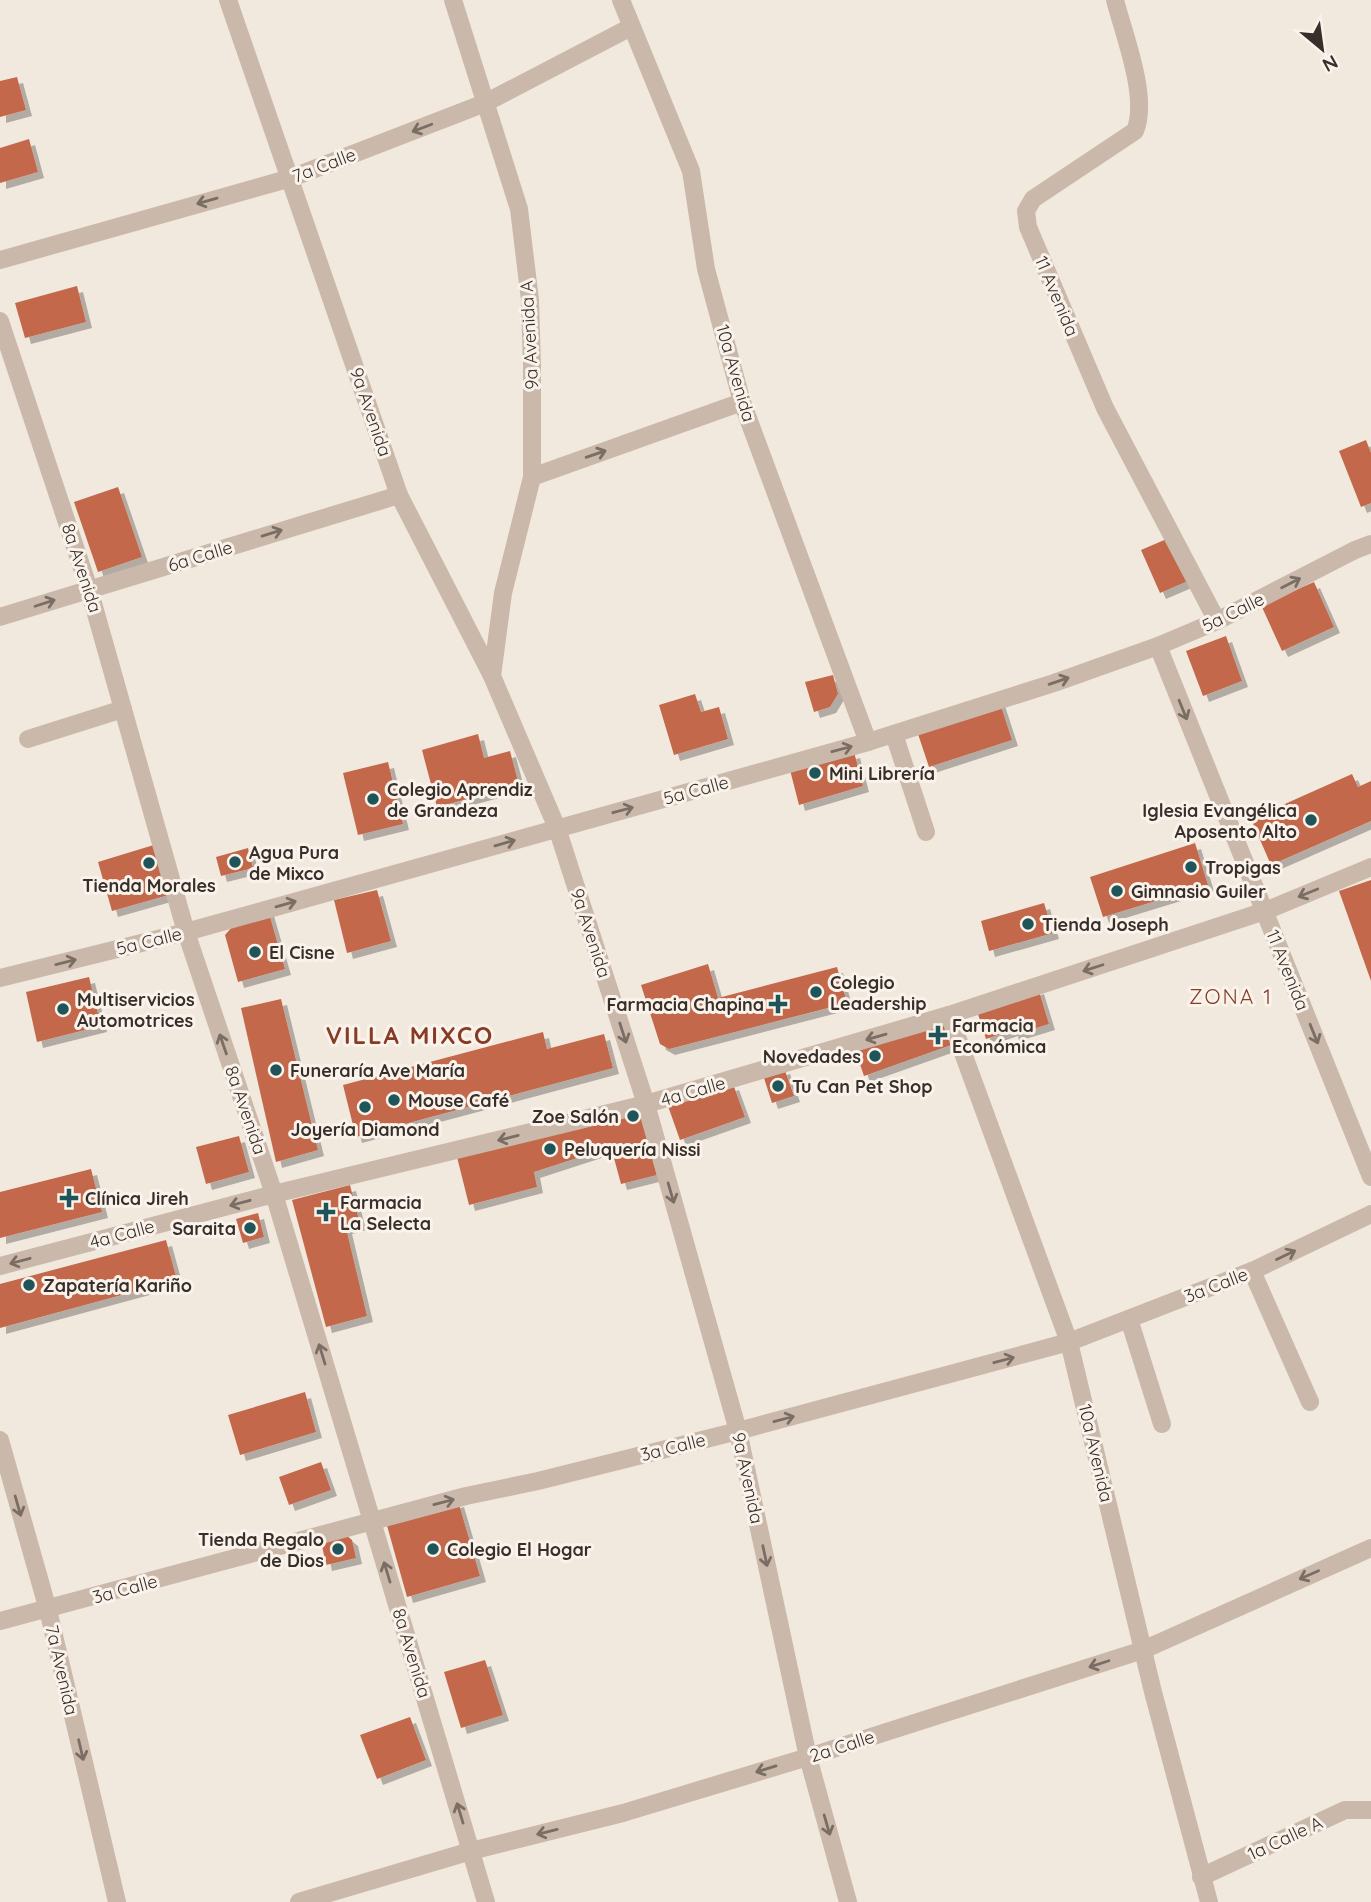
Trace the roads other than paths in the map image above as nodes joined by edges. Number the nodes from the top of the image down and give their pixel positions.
1 (228, 0) edge
2 (453, 0) edge
3 (621, 0) edge
4 (1115, 0) edge
5 (631, 27) junction
6 (485, 103) junction
7 (291, 178) junction
8 (0, 260) edge
9 (0, 321) edge
10 (742, 402) junction
11 (531, 477) junction
12 (399, 495) junction
13 (1371, 544) edge
14 (89, 589) junction
15 (0, 617) edge
16 (1217, 621) junction
17 (1158, 646) junction
18 (492, 676) junction
19 (124, 709) junction
20 (894, 734) junction
21 (27, 739) dead end
22 (869, 742) junction
23 (557, 828) junction
24 (926, 832) dead end
25 (1371, 867) edge
26 (1265, 911) junction
27 (186, 932) junction
28 (0, 978) edge
29 (949, 1015) junction
30 (646, 1104) junction
31 (1371, 1177) edge
32 (274, 1194) junction
33 (1371, 1214) edge
34 (0, 1266) edge
35 (1252, 1271) junction
36 (1129, 1319) junction
37 (1069, 1342) junction
38 (1310, 1402) dead end
39 (1162, 1424) dead end
40 (738, 1431) junction
41 (0, 1440) edge
42 (372, 1521) junction
43 (1371, 1548) edge
44 (48, 1610) junction
45 (0, 1621) edge
46 (1143, 1650) junction
47 (808, 1757) junction
48 (1371, 1810) edge
49 (471, 1851) junction
50 (1201, 1877) junction
51 (117, 1902) edge
52 (299, 1902) edge
53 (486, 1902) edge
54 (848, 1902) edge
55 (1209, 1902) edge

1 - 7 street, 9a Avenida
2 - 6 street, 9a Avenida A
3 - 5 street, 10a Avenida
4 - 16 street, 11 Avenida
5 - 6 street, 7a Calle
5 - 10 street, 10a Avenida
6 -> 7 street, 7a Calle
6 - 11 street, 9a Avenida A
7 -> 8 street, 7a Calle
7 - 12 street, 9a Avenida
9 - 14 street, 8a Avenida
11 -> 10 street
10 - 22 street, 10a Avenida
11 - 18 street, 9a Avenida A
14 -> 12 street, 6a Calle
12 - 18 street, 9a Avenida
16 -> 13 street, 5a Calle
15 -> 14 street, 6a Calle
14 - 19 street, 8a Avenida
16 - 17 street, 5a Calle
20 -> 17 street, 5a Calle
17 -> 26 street, 11 Avenida
18 - 23 street, 9a Avenida
19 - 21 street
19 - 27 street, 8a Avenida
20 - 22 street, 5a Calle
20 - 24 street
23 -> 22 street, 5a Calle
27 -> 23 street, 5a Calle
23 -> 30 street, 9a Avenida
25 -> 26 street, 4a Calle
26 -> 29 street, 4a Calle
26 -> 31 street, 11 Avenida
28 -> 27 street, 5a Calle
32 -> 27 street, 8a Avenida
29 -> 30 street, 4a Calle
29 - 37 street, 10a Avenida
30 -> 32 street, 4a Calle
30 -> 40 street, 9a Avenida
32 -> 34 street, 4a Calle
42 -> 32 street, 8a Avenida
35 -> 33 street, 3a Calle
35 - 36 street, 3a Calle
35 - 38 street
36 - 37 street, 3a Calle
36 - 39 street
40 -> 37 street, 3a Calle
37 - 46 street, 10a Avenida
42 -> 40 street, 3a Calle
40 -> 47 street, 9a Avenida
41 -> 44 street, 7a Avenida
42 - 44 street, 3a Calle
49 -> 42 street, 8a Avenida
43 -> 46 street, 2a Calle
44 - 45 street, 3a Calle
44 -> 51 street, 7a Avenida
46 -> 47 street, 2a Calle
46 - 50 street, 10a Avenida
47 -> 49 street, 2a Calle
47 -> 54 street, 9a Avenida
48 - 50 street, 1a Calle A
49 - 52 street, 2a Calle
49 - 53 street, 8a Avenida
50 - 55 street, 10a Avenida

